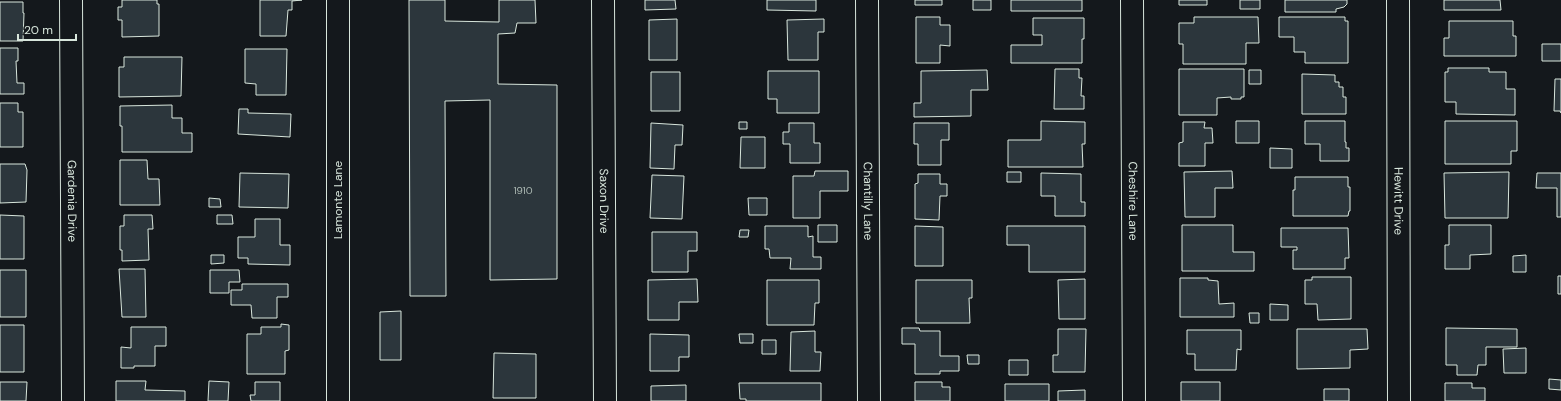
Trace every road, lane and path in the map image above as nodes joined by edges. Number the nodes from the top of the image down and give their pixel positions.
1 (71, 0) edge
2 (338, 0) edge
3 (603, 0) edge
4 (867, 0) edge
5 (1132, 0) edge
6 (1398, 0) edge
7 (73, 401) edge
8 (338, 401) edge
9 (605, 401) edge
10 (869, 401) edge
11 (1134, 401) edge
12 (1399, 401) edge

1 - 7 street, Gardenia Drive
2 - 8 street, Lamonte Lane
3 - 9 street, Saxon Drive
4 - 10 street, Chantilly Lane
5 - 11 street, Cheshire Lane
6 - 12 street, Hewitt Drive

